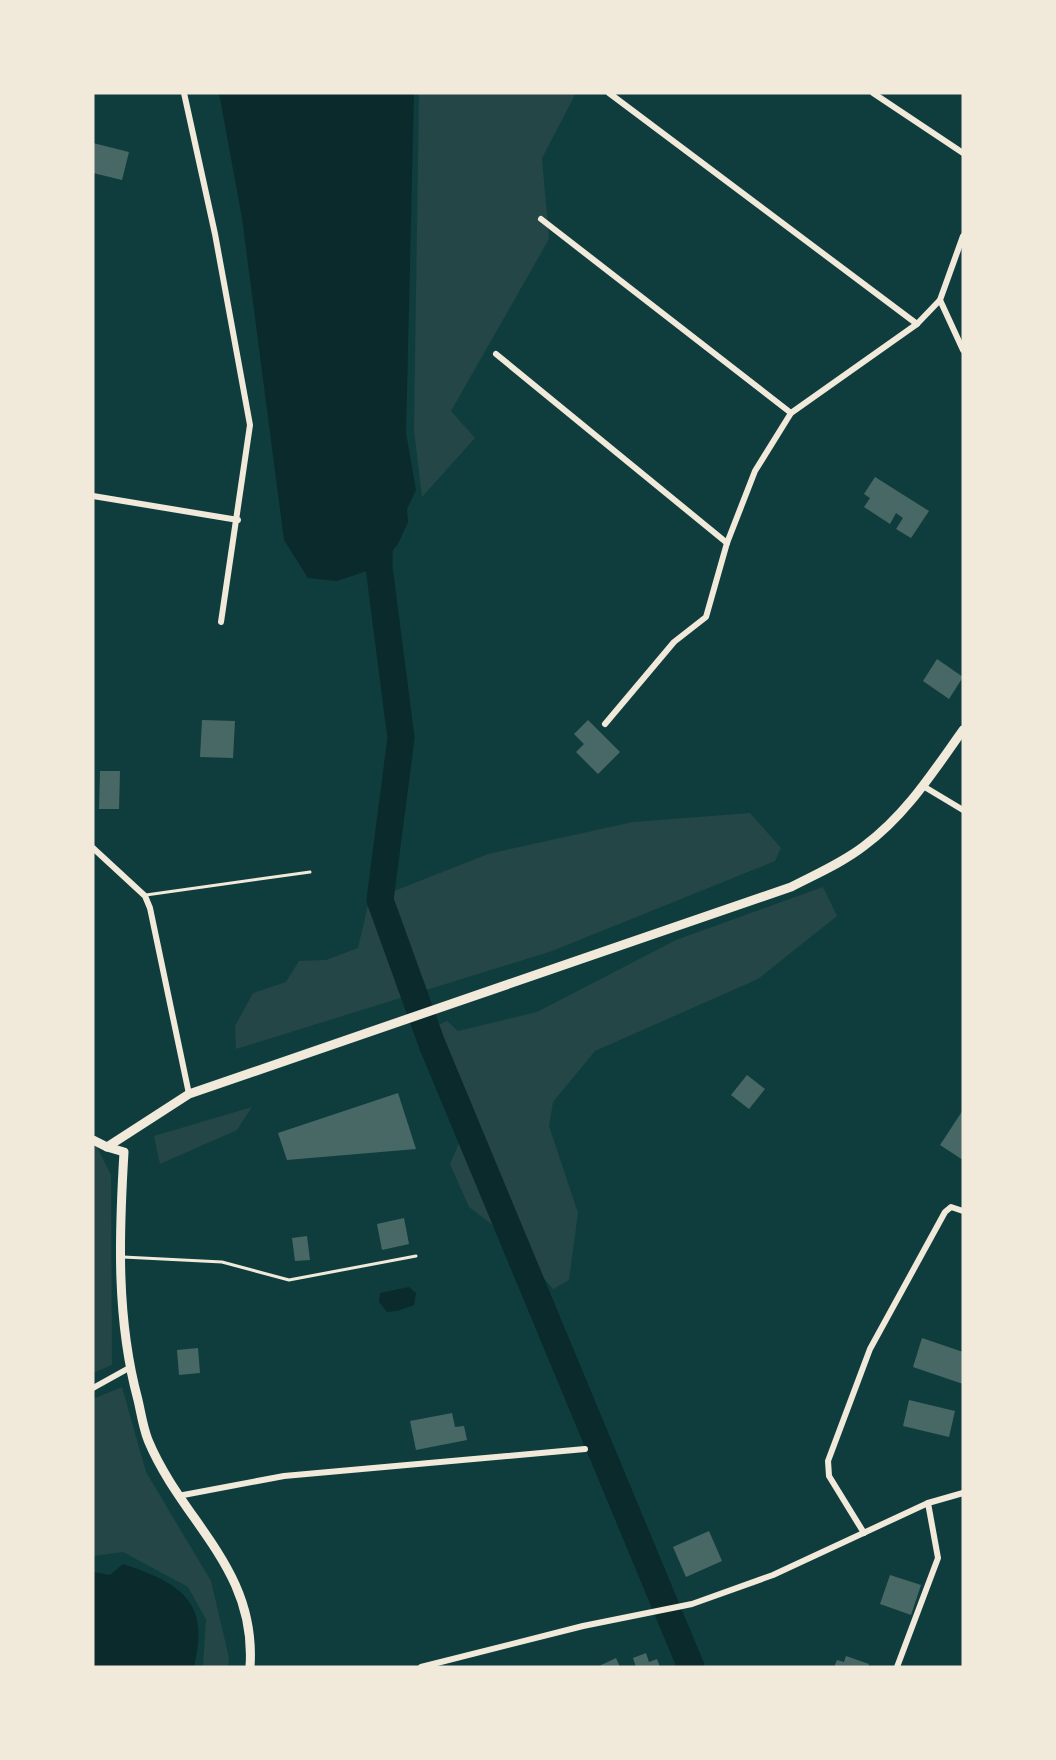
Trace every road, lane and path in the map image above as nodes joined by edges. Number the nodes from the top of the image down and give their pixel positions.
1 (184, 93) edge
2 (609, 93) edge
3 (873, 93) edge
4 (963, 153) edge
5 (541, 219) dead end
6 (963, 236) edge
7 (940, 300) junction
8 (917, 324) junction
9 (963, 350) edge
10 (496, 354) dead end
11 (791, 413) junction
12 (93, 496) edge
13 (238, 520) junction
14 (727, 543) junction
15 (220, 622) dead end
16 (605, 724) dead end
17 (963, 730) edge
18 (923, 786) junction
19 (963, 810) edge
20 (93, 848) edge
21 (310, 872) dead end
22 (145, 896) junction
23 (189, 1094) junction
24 (93, 1140) edge
25 (107, 1147) junction
26 (963, 1211) edge
27 (416, 1256) dead end
28 (120, 1257) junction
29 (129, 1368) junction
30 (93, 1388) edge
31 (585, 1449) dead end
32 (963, 1493) edge
33 (177, 1496) junction
34 (928, 1503) junction
35 (864, 1533) junction
36 (250, 1667) edge
37 (420, 1667) edge
38 (897, 1667) edge

1 - 13 street
2 - 8 street
3 - 4 street
5 - 11 street
6 - 7 street
7 - 8 street
7 - 9 street
8 - 11 street
10 - 14 street
11 - 14 street
12 - 13 street
13 - 15 street
14 - 16 street
17 - 18 main road
18 - 19 street
18 - 23 main road
20 - 22 street
21 - 22 lane
22 - 23 street
23 - 25 main road
24 - 25 main road
25 - 28 main road
26 - 35 street
27 - 28 lane
28 - 29 main road
29 - 30 street
29 - 33 main road
31 - 33 street
32 - 34 street
33 - 36 main road
34 - 35 street
34 - 38 street
35 - 37 street

